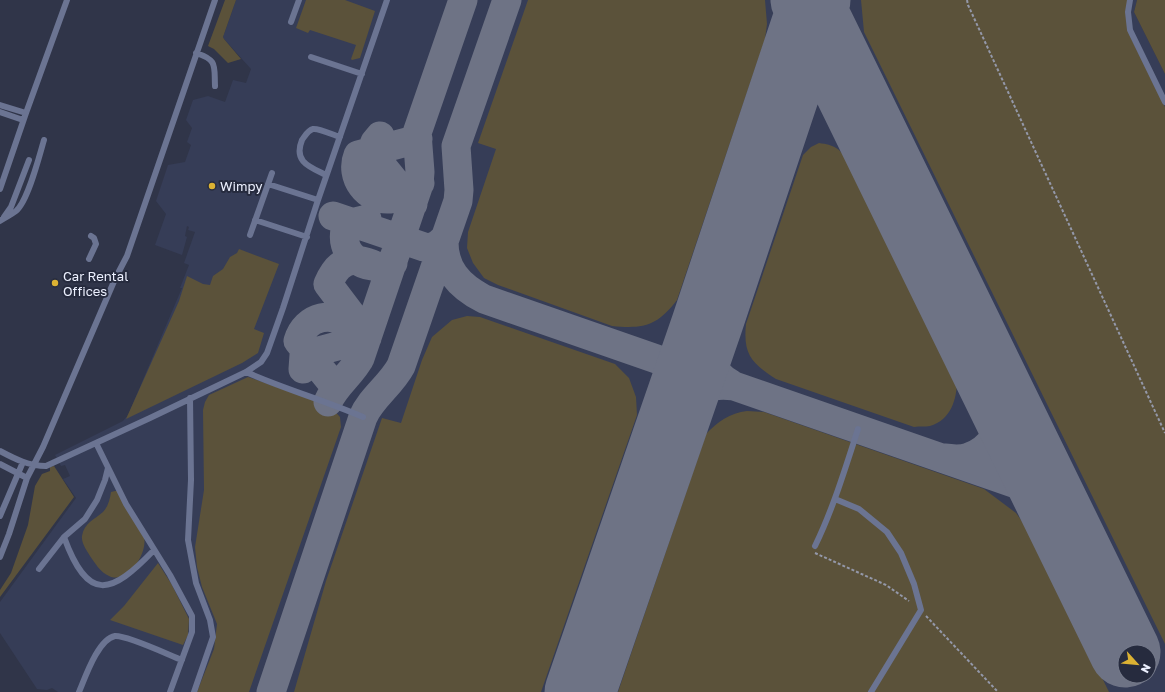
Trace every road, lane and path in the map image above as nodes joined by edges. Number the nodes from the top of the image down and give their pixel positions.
1 (68, 0) edge
2 (215, 0) edge
3 (299, 0) edge
4 (387, 0) edge
5 (967, 0) edge
6 (1130, 0) edge
7 (291, 22) dead end
8 (196, 53) junction
9 (311, 57) dead end
10 (362, 74) junction
11 (215, 86) dead end
12 (1165, 102) edge
13 (0, 105) edge
14 (0, 112) edge
15 (26, 113) junction
16 (23, 120) junction
17 (340, 137) junction
18 (44, 140) dead end
19 (29, 160) dead end
20 (272, 173) dead end
21 (326, 175) junction
22 (268, 184) junction
23 (0, 189) edge
24 (318, 200) junction
25 (2, 220) edge
26 (255, 220) junction
27 (250, 235) dead end
28 (91, 236) dead end
29 (307, 237) junction
30 (88, 259) dead end
31 (246, 372) junction
32 (190, 398) junction
33 (61, 406) junction
34 (68, 409) dead end
35 (363, 417) dead end
36 (858, 429) dead end
37 (1165, 433) edge
38 (96, 443) junction
39 (0, 451) edge
40 (23, 462) junction
41 (0, 464) edge
42 (33, 465) junction
43 (108, 468) junction
44 (18, 473) junction
45 (27, 478) junction
46 (835, 498) junction
47 (0, 516) edge
48 (64, 537) junction
49 (815, 546) dead end
50 (154, 550) junction
51 (0, 557) edge
52 (39, 568) dead end
53 (182, 660) junction
54 (79, 692) edge
55 (170, 692) edge
56 (194, 692) edge
57 (870, 692) edge

1 - 15 lane
2 - 8 lane
3 - 7 lane
4 - 10 lane
5 - 37 path
6 - 12 lane
8 - 11 lane
8 - 33 lane
9 - 10 lane
10 - 17 lane
13 - 15 lane
14 - 16 lane
15 - 16 lane
16 - 23 lane
17 - 21 lane
17 - 21 lane
18 - 25 lane
19 - 25 lane
20 - 22 lane
21 - 24 lane
22 - 24 lane
22 - 26 lane
24 - 29 lane
26 - 27 lane
26 - 29 lane
28 - 30 lane
29 - 31 lane
31 - 32 lane
31 - 35 lane
32 - 38 lane
32 - 56 lane
33 - 34 lane
33 - 42 lane
36 - 46 lane
38 - 42 lane
38 - 43 lane
39 - 40 lane
40 - 42 lane
40 - 44 lane
41 - 44 lane
42 - 45 lane
43 - 48 lane
43 - 50 lane
44 - 45 lane
44 - 47 lane
45 - 51 lane
46 - 49 lane
46 - 57 lane
48 - 50 lane
48 - 52 lane
50 - 53 lane
53 - 54 lane
53 - 55 lane

